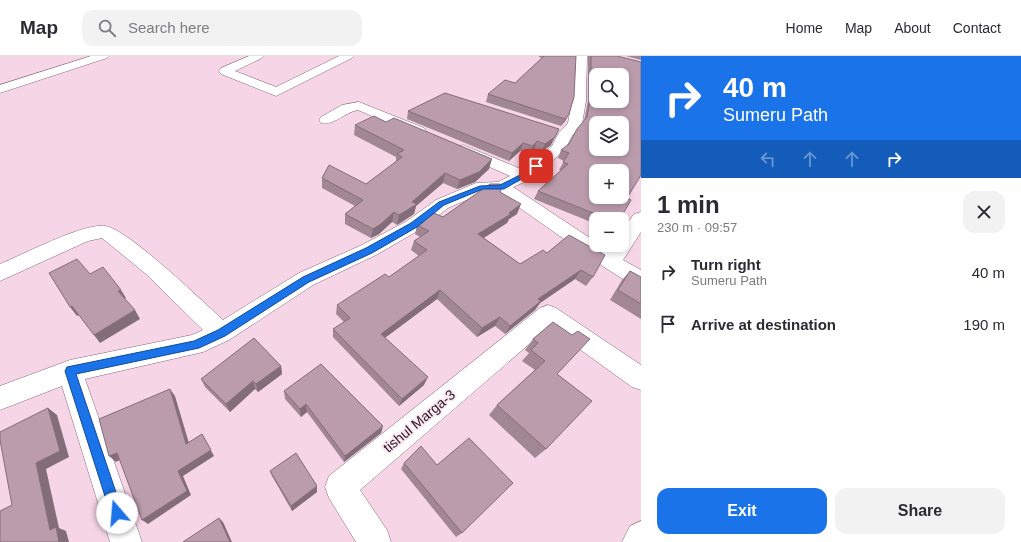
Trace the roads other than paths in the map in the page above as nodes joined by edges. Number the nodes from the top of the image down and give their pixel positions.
1 (103, 56) edge
2 (258, 56) edge
3 (348, 56) edge
4 (581, 56) edge
5 (0, 89) edge
6 (326, 120) dead end
7 (430, 136) edge
8 (451, 146) edge
9 (523, 176) junction
10 (501, 187) junction
11 (641, 218) edge
12 (611, 262) junction
13 (0, 274) edge
14 (641, 280) edge
15 (221, 333) junction
16 (70, 371) junction
17 (641, 380) edge
18 (0, 398) edge
19 (641, 537) edge
20 (126, 542) edge
21 (375, 542) edge
22 (638, 542) edge

1 - 5 street
2 - 3 street
4 - 9 street
6 - 7 street
8 - 9 street
9 - 10 street
10 - 12 street
10 - 15 street
11 - 12 street
12 - 14 street
13 - 15 street
15 - 16 street
16 - 18 street
16 - 20 street
17 - 21 street, tishul Marga-3
19 - 22 street

